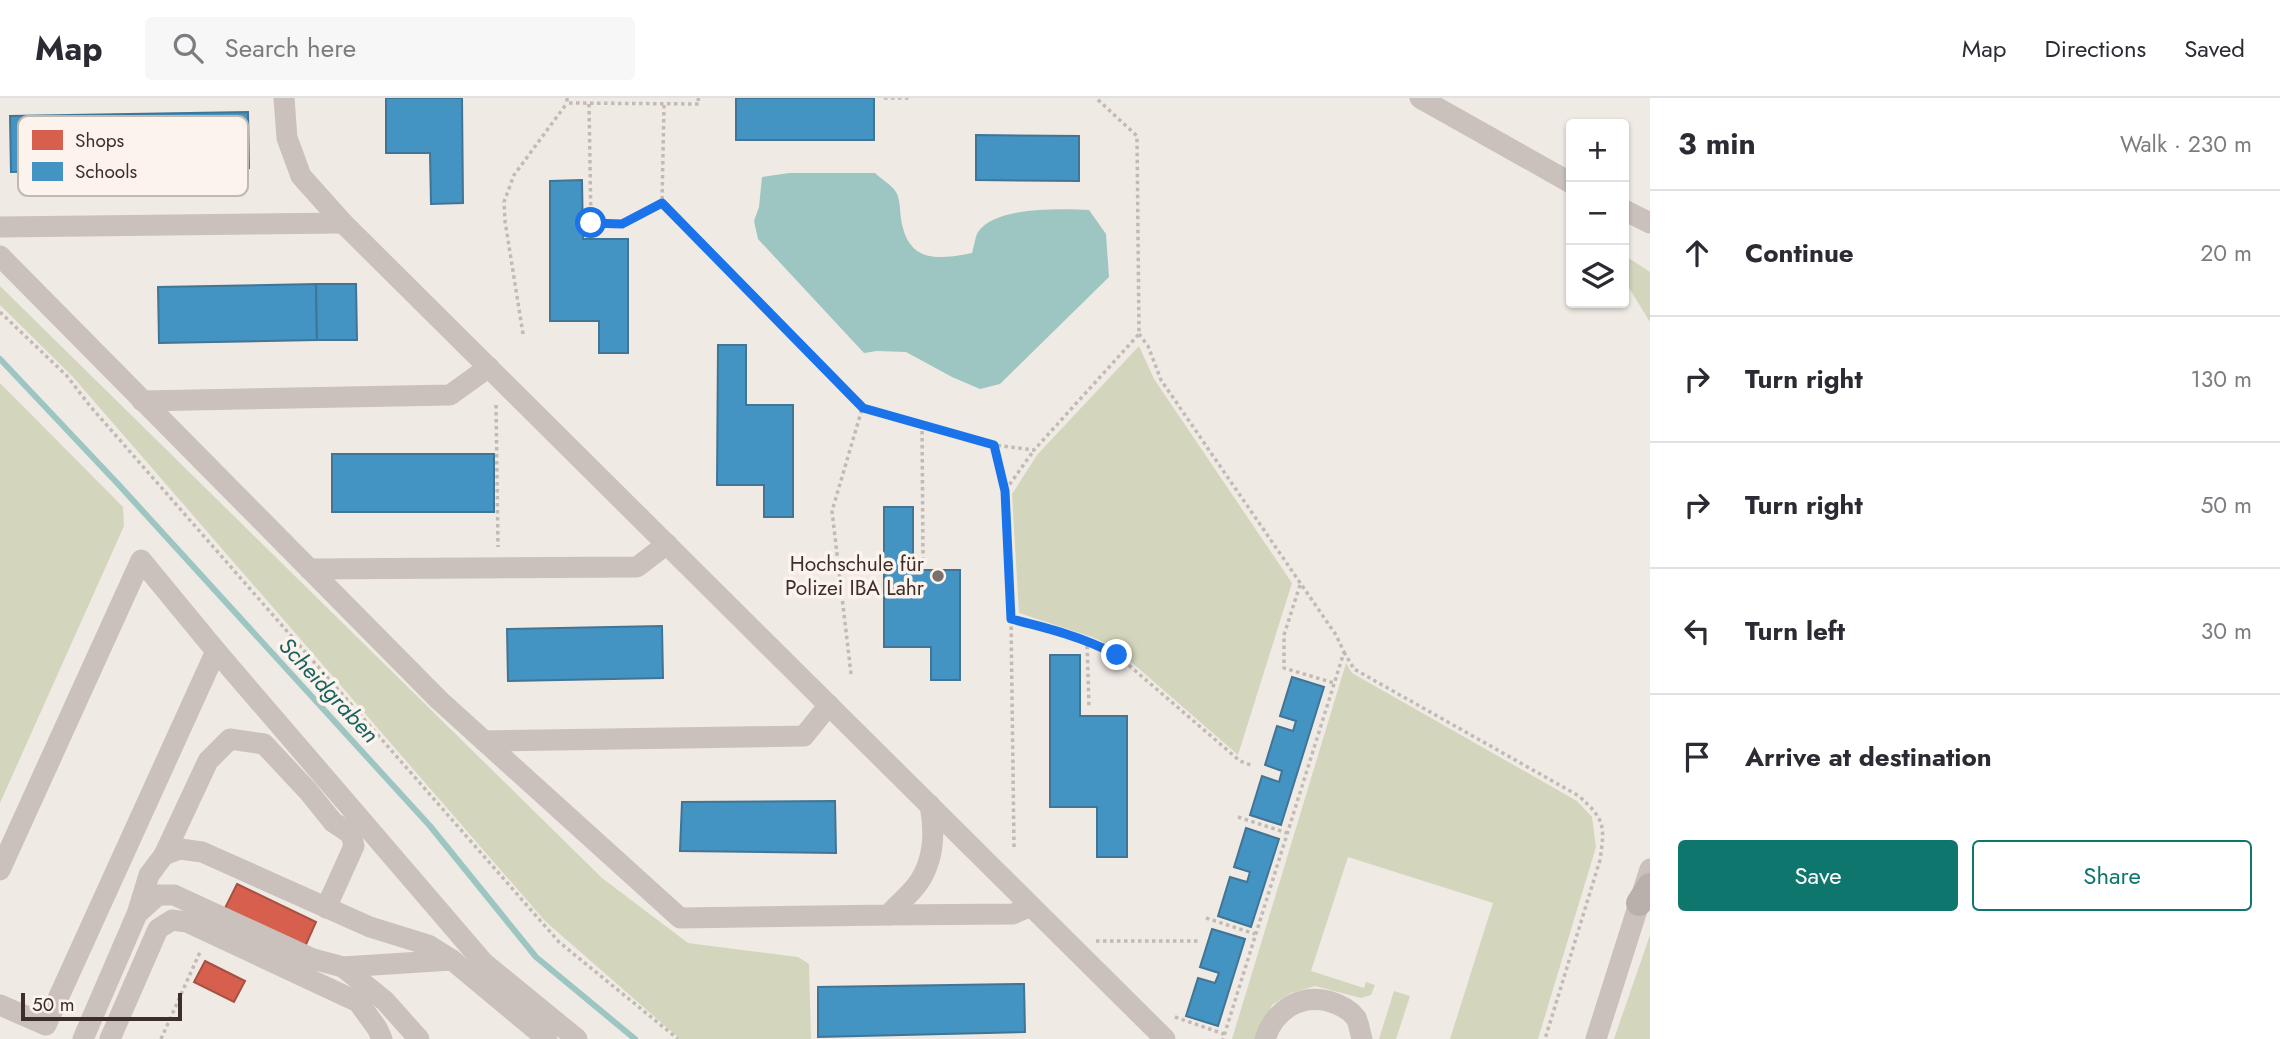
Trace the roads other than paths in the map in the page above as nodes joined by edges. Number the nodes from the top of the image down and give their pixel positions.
1 (284, 98) edge
2 (1420, 98) edge
3 (1569, 182) edge
4 (1629, 212) edge
5 (343, 223) junction
6 (1650, 223) edge
7 (0, 227) edge
8 (0, 256) edge
9 (489, 367) junction
10 (142, 401) junction
11 (667, 544) junction
12 (309, 569) junction
13 (216, 651) junction
14 (829, 705) junction
15 (484, 741) junction
16 (930, 805) junction
17 (164, 855) junction
18 (1650, 869) edge
19 (0, 870) edge
20 (1645, 895) edge
21 (1031, 906) junction
22 (326, 908) junction
23 (137, 914) junction
24 (888, 915) junction
25 (452, 960) junction
26 (343, 967) junction
27 (0, 1005) edge
28 (82, 1039) edge
29 (110, 1039) edge
30 (382, 1039) edge
31 (419, 1039) edge
32 (547, 1039) edge
33 (577, 1039) edge
34 (1165, 1039) edge
35 (1265, 1039) edge
36 (1362, 1039) edge
37 (1596, 1039) edge

1 - 5 street
2 - 3 street
4 - 6 street
5 - 7 street
5 - 9 street
8 - 10 street
9 - 10 street
9 - 11 street
10 - 12 street
11 - 12 street
11 - 14 street
12 - 15 street
13 - 19 street
13 - 27 street
13 - 33 street
14 - 15 street
14 - 16 street
15 - 24 street
16 - 21 street
16 - 24 street
17 - 22 street
17 - 22 street
17 - 23 street
18 - 20 street
20 - 37 street
21 - 24 street
21 - 34 street
22 - 25 street
23 - 26 street
23 - 28 street
25 - 26 street
25 - 32 street
26 - 31 street
29 - 30 street
35 - 36 street

